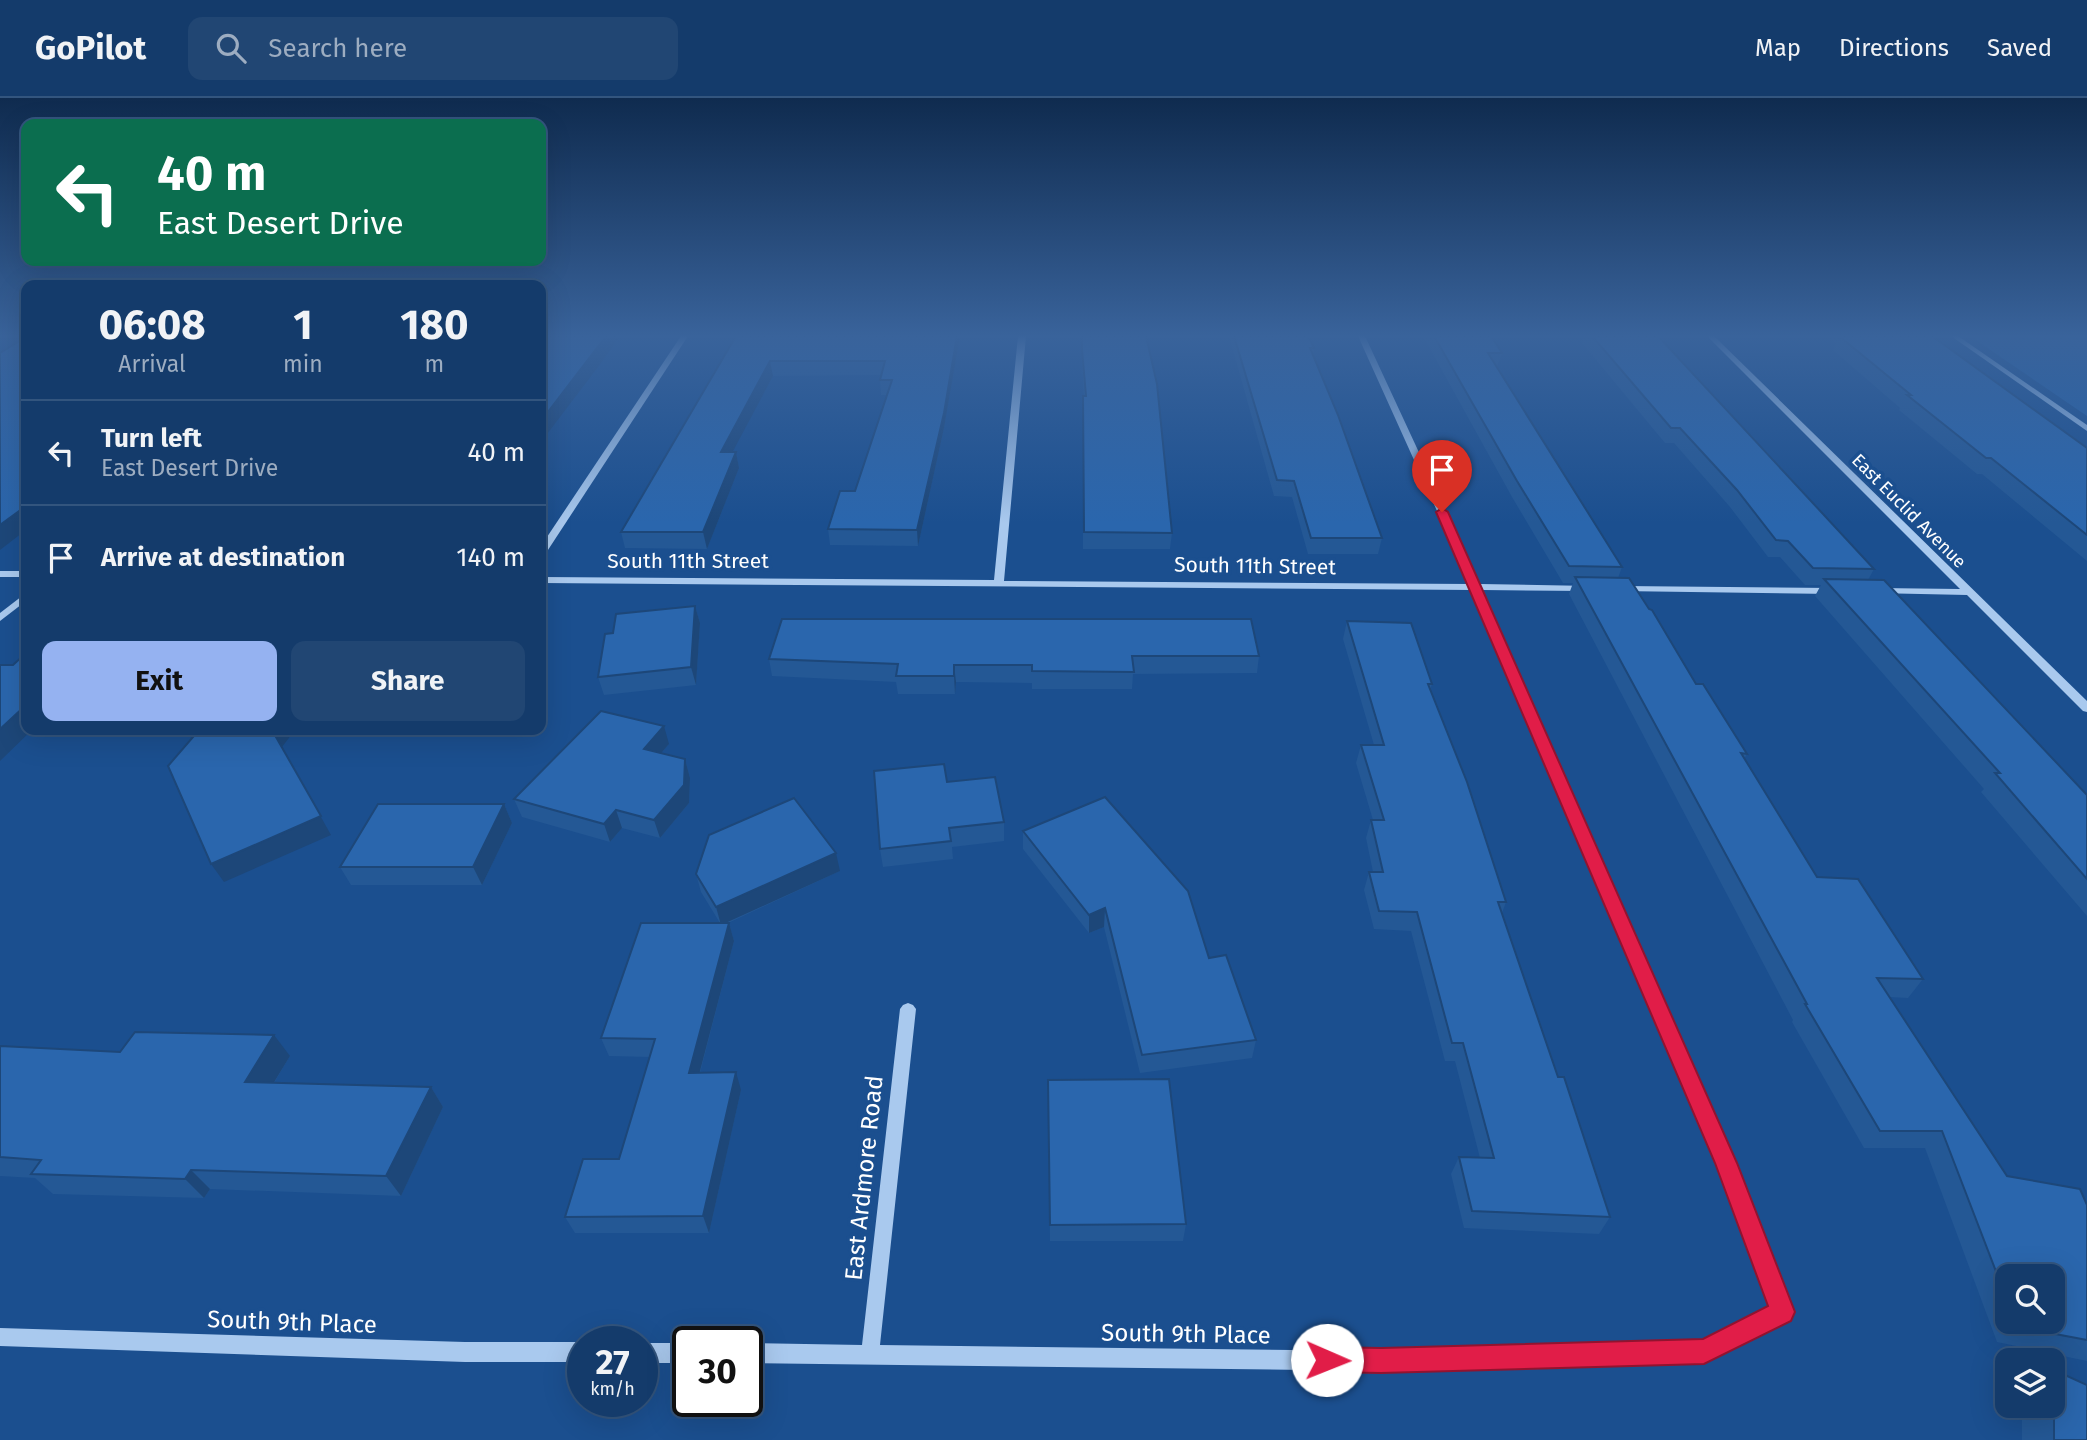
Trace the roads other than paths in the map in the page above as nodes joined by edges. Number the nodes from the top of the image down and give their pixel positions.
1 (642, 399) edge
2 (1015, 399) edge
3 (1391, 399) edge
4 (1774, 399) edge
5 (2044, 399) edge
6 (2087, 429) edge
7 (546, 545) edge
8 (0, 574) edge
9 (21, 574) edge
10 (546, 580) edge
11 (999, 583) junction
12 (1477, 588) junction
13 (1602, 589) edge
14 (1616, 589) edge
15 (1848, 591) edge
16 (1861, 591) edge
17 (1968, 592) junction
18 (21, 600) edge
19 (0, 618) edge
20 (2087, 708) edge
21 (908, 1009) dead end
22 (0, 1337) edge
23 (567, 1352) edge
24 (763, 1353) edge
25 (870, 1354) junction

1 - 7 street
2 - 11 street
3 - 12 street
4 - 17 street, East Euclid Avenue
5 - 6 street
8 - 9 street
10 - 11 street, South 11th Street
11 - 12 street, South 11th Street
12 - 13 street, South 11th Street
12 - 25 street, South 9th Place
14 - 15 street
16 - 17 street
17 - 20 street, East Euclid Avenue
18 - 19 street
21 - 25 street, East Ardmore Road
22 - 23 street, South 9th Place
24 - 25 street, South 9th Place

